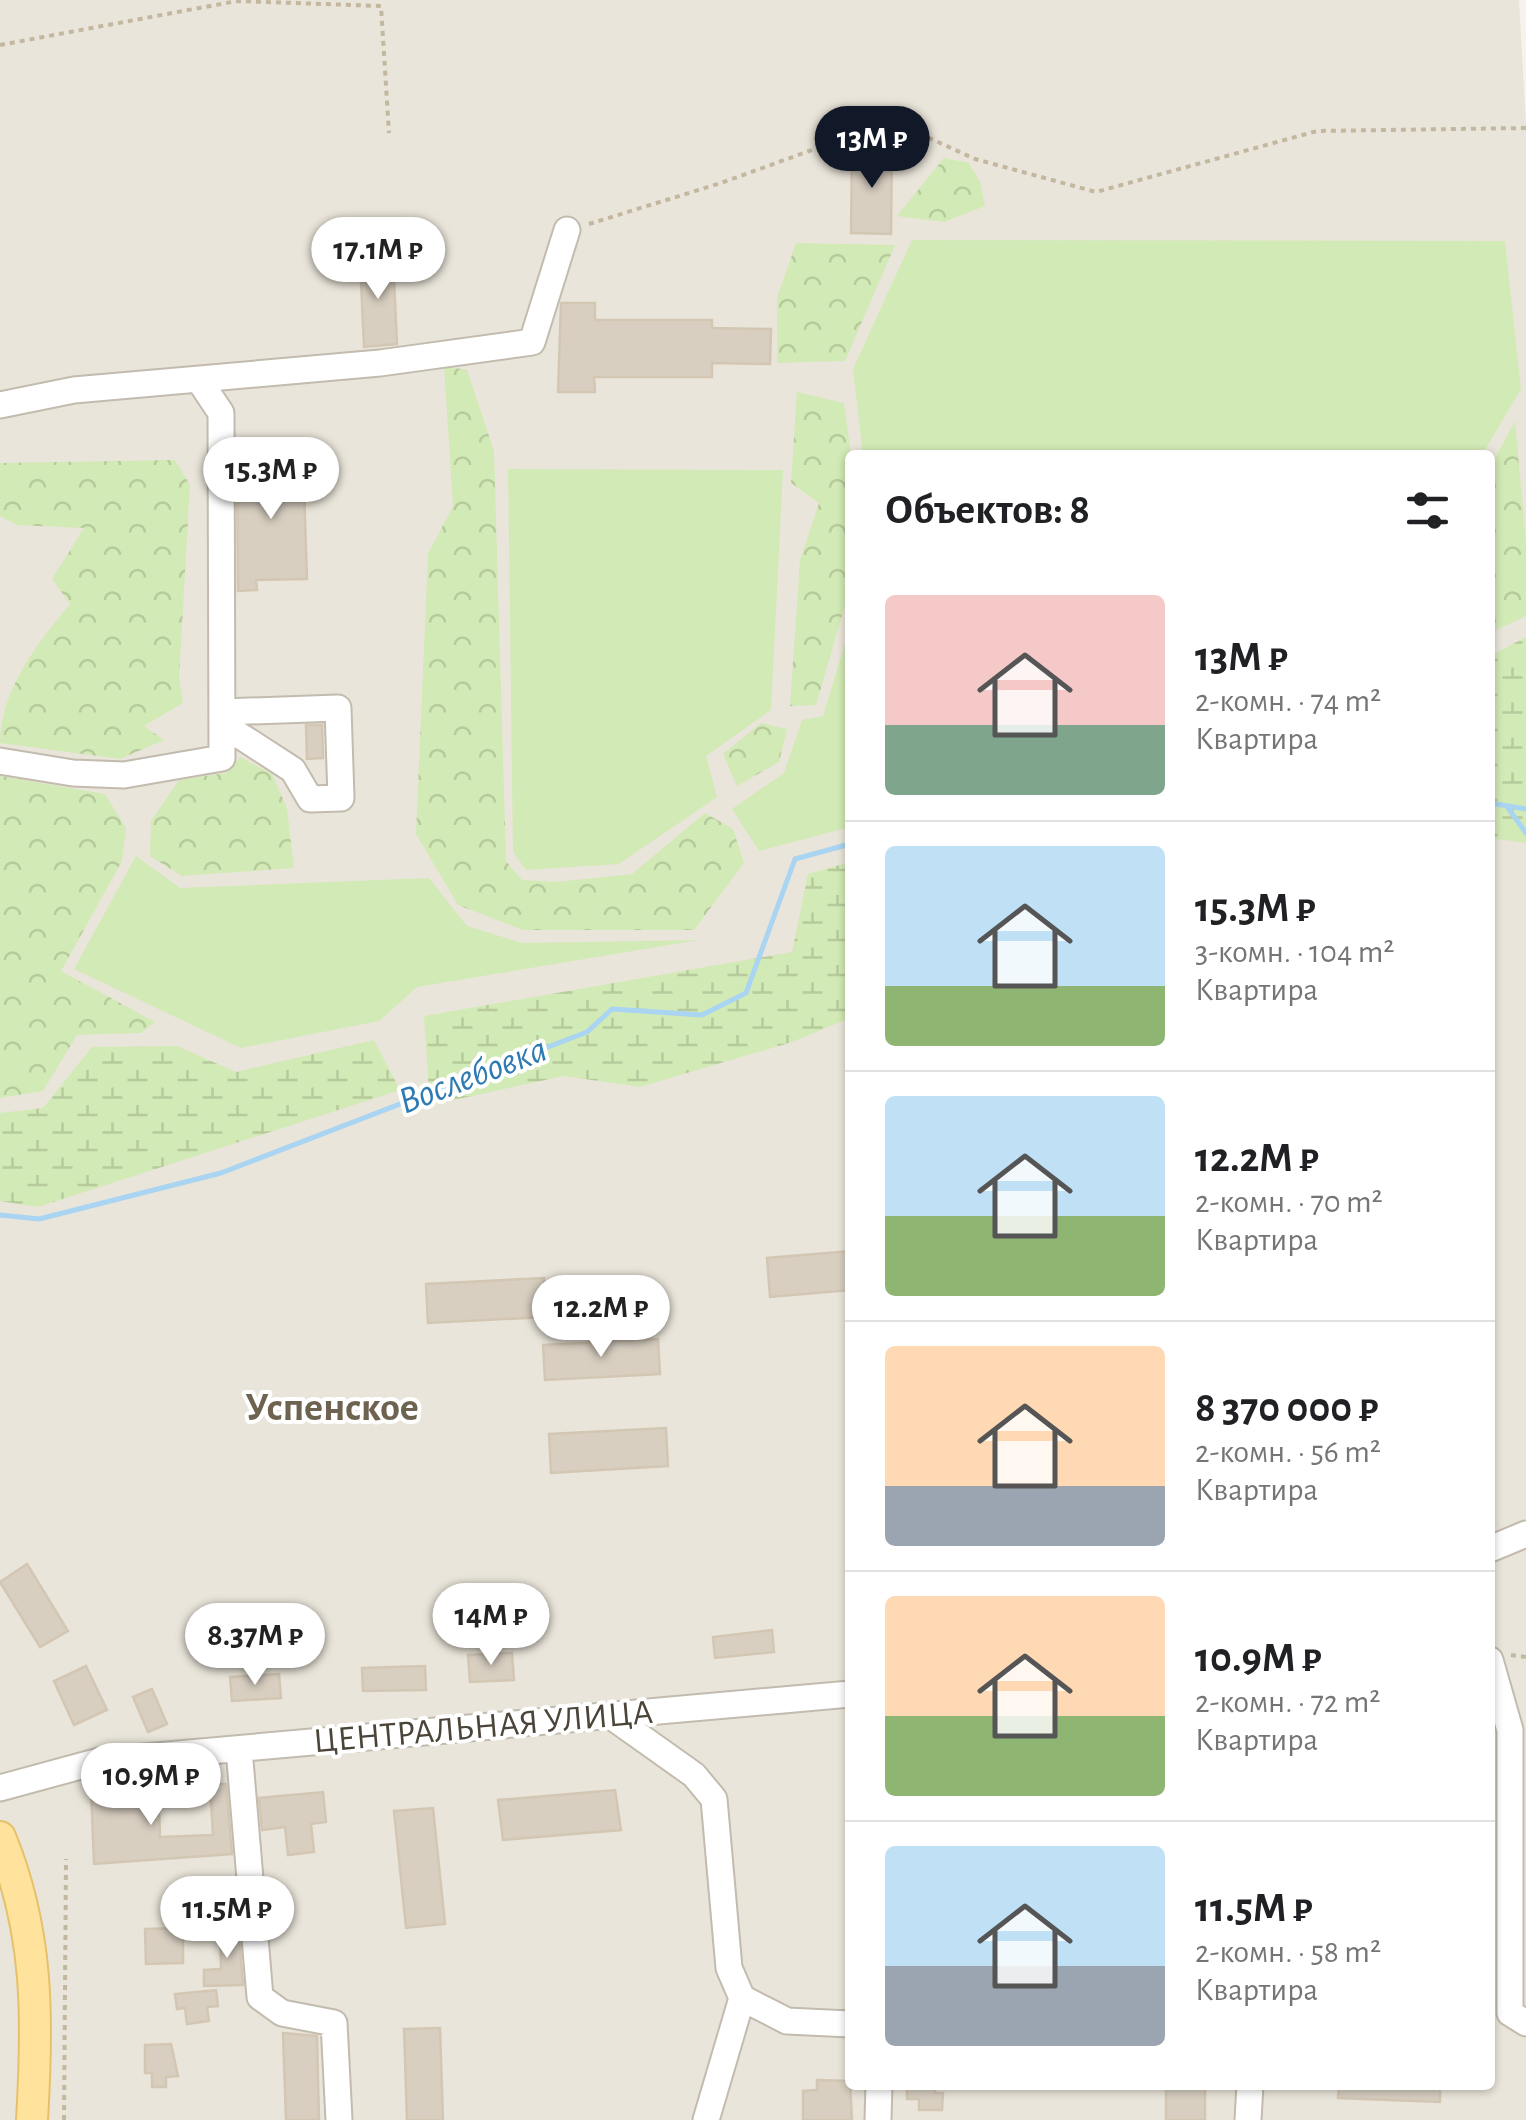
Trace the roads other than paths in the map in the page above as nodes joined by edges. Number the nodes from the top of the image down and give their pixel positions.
1 (567, 230) road end
2 (200, 380) junction
3 (0, 406) edge
4 (222, 718) junction
5 (0, 761) edge
6 (1526, 1534) edge
7 (1495, 1547) edge
8 (1495, 1678) edge
9 (845, 1694) edge
10 (611, 1716) junction
11 (239, 1749) junction
12 (0, 1788) edge
13 (0, 1837) edge
14 (742, 1998) junction
15 (845, 2024) edge
16 (1526, 2024) edge
17 (878, 2090) edge
18 (1250, 2090) edge
19 (32, 2120) edge
20 (339, 2120) edge
21 (706, 2120) edge
22 (878, 2120) edge
23 (1248, 2120) edge

1 - 2 street
2 - 3 street
2 - 4 street
4 - 4 street
4 - 5 street
6 - 7 street
8 - 16 street
9 - 10 street, ЦЕНТРАЛЬНАЯ УЛИЦА
10 - 11 street, ЦЕНТРАЛЬНАЯ УЛИЦА
10 - 14 street
11 - 12 street, ЦЕНТРАЛЬНАЯ УЛИЦА
11 - 20 street
13 - 19 main road
14 - 15 street
14 - 21 street
17 - 22 street
18 - 23 street

